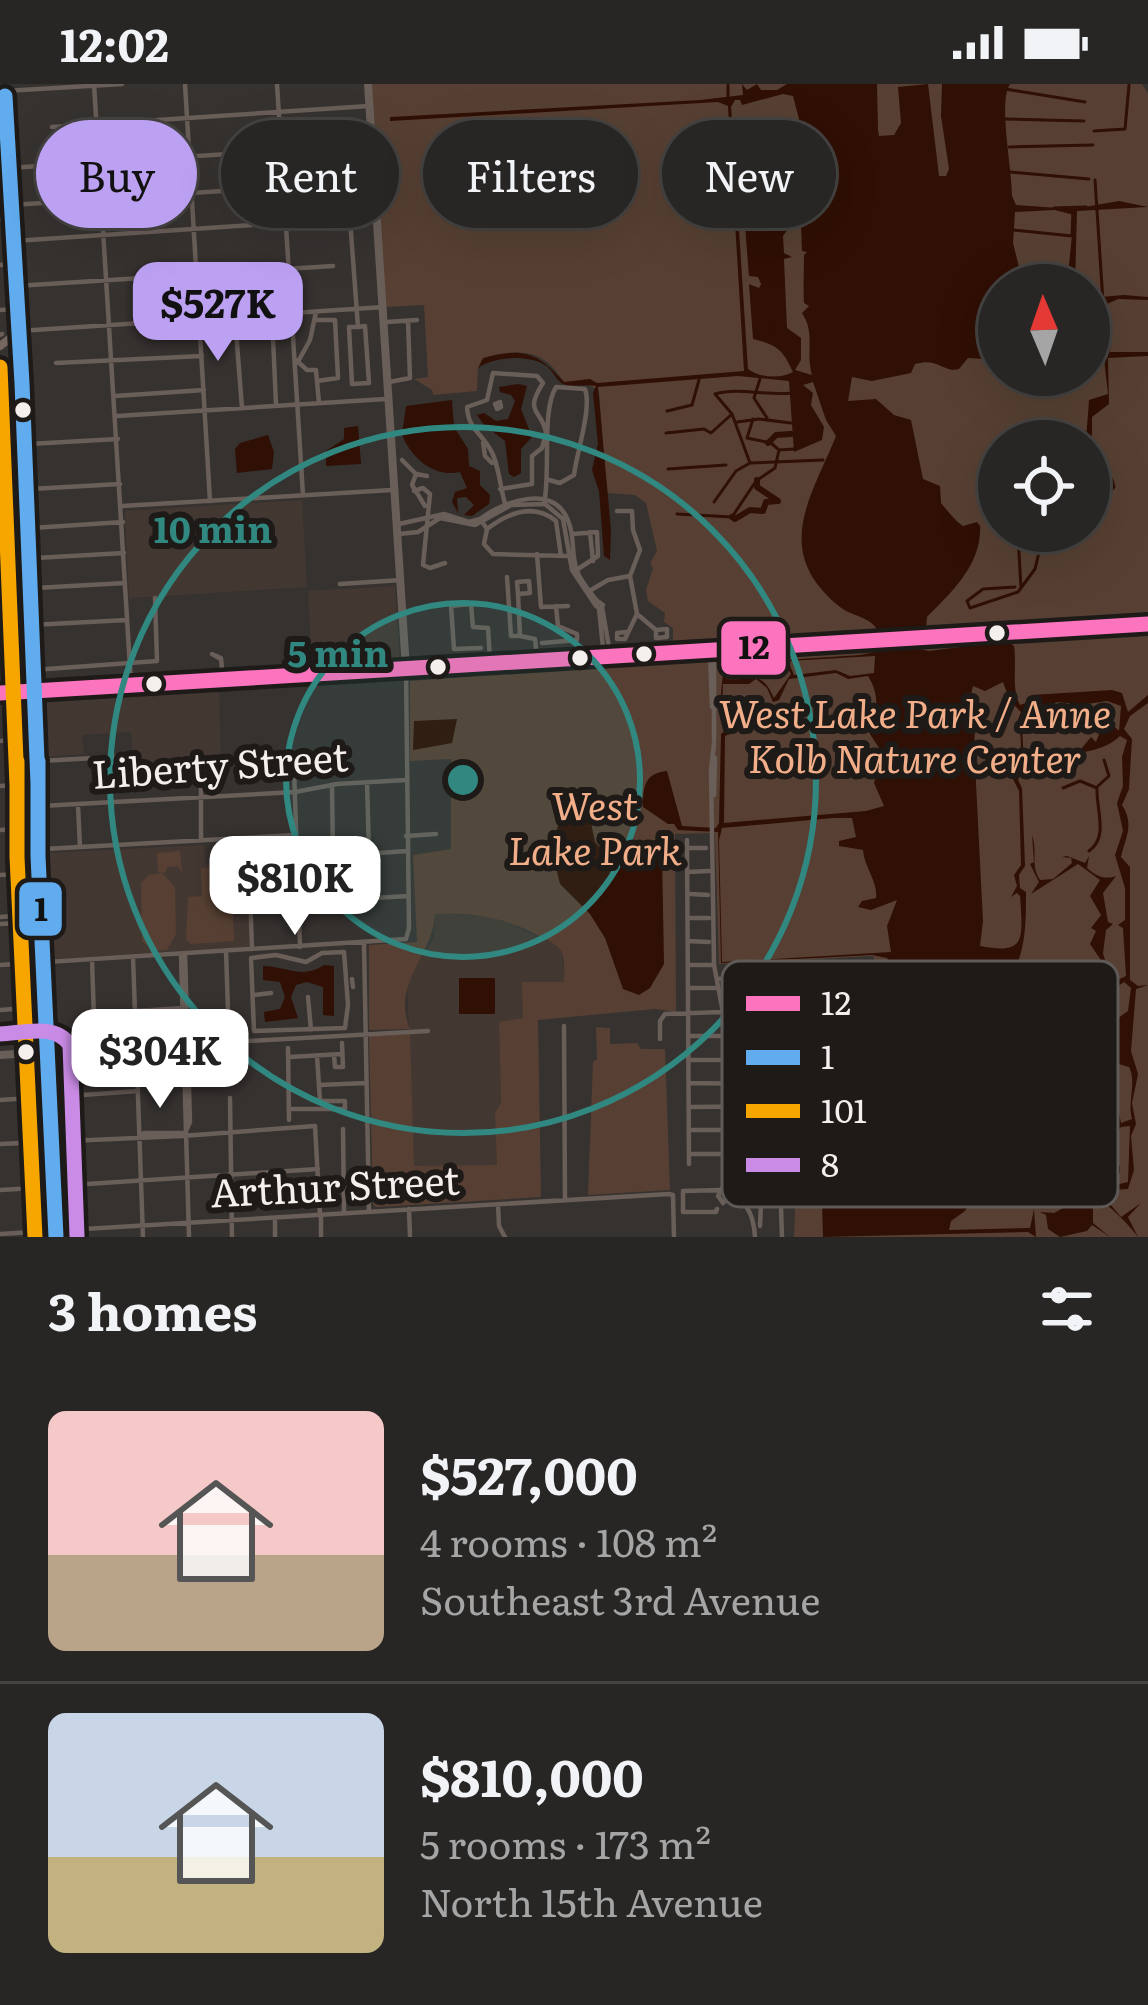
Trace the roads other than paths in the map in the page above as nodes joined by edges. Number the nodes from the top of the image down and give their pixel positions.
1 (122, 84) edge
2 (184, 84) edge
3 (277, 84) edge
4 (368, 84) edge
5 (94, 85) edge
6 (5, 91) edge
7 (370, 106) junction
8 (278, 112) junction
9 (187, 119) junction
10 (97, 120) edge
11 (169, 120) edge
12 (278, 120) edge
13 (371, 120) edge
14 (36, 168) edge
15 (6, 171) edge
16 (8, 214) edge
17 (103, 228) edge
18 (221, 228) edge
19 (286, 228) edge
20 (351, 228) edge
21 (379, 228) edge
22 (194, 229) junction
23 (104, 235) junction
24 (14, 241) junction
25 (15, 265) junction
26 (0, 266) edge
27 (333, 266) dead end
28 (288, 269) junction
29 (197, 275) junction
30 (106, 280) junction
31 (16, 286) junction
32 (384, 307) junction
33 (18, 309) junction
34 (356, 309) junction
35 (0, 310) edge
36 (291, 314) junction
37 (272, 315) junction
38 (317, 316) junction
39 (236, 318) junction
40 (200, 320) junction
41 (408, 320) junction
42 (417, 320) dead end
43 (385, 322) junction
44 (109, 325) junction
45 (358, 327) junction
46 (19, 331) junction
47 (0, 346) edge
48 (202, 356) junction
49 (112, 360) junction
50 (297, 360) junction
51 (56, 363) dead end
52 (317, 381) junction
53 (389, 382) junction
54 (204, 390) junction
55 (116, 396) junction
56 (390, 399) junction
57 (487, 400) junction
58 (319, 403) junction
59 (495, 404) dead end
60 (297, 405) junction
61 (276, 406) junction
62 (242, 408) junction
63 (205, 410) junction
64 (117, 416) junction
65 (22, 424) junction
66 (0, 426) edge
67 (118, 439) junction
68 (23, 445) junction
69 (402, 460) dead end
70 (24, 468) junction
71 (0, 469) edge
72 (416, 474) junction
73 (427, 476) dead end
74 (120, 484) junction
75 (551, 484) junction
76 (395, 489) junction
77 (500, 489) junction
78 (25, 490) junction
79 (414, 491) junction
80 (303, 495) junction
81 (210, 501) junction
82 (546, 502) junction
83 (505, 505) junction
84 (122, 506) junction
85 (426, 508) junction
86 (617, 511) dead end
87 (26, 512) junction
88 (0, 514) edge
89 (428, 520) junction
90 (123, 522) junction
91 (483, 524) junction
92 (27, 528) junction
93 (399, 529) junction
94 (570, 534) junction
95 (423, 552) junction
96 (434, 552) dead end
97 (124, 553) junction
98 (537, 554) junction
99 (568, 556) junction
100 (28, 558) junction
101 (0, 560) edge
102 (446, 563) dead end
103 (574, 571) junction
104 (630, 576) junction
105 (507, 578) dead end
106 (400, 580) junction
107 (126, 583) junction
108 (340, 584) dead end
109 (29, 588) junction
110 (588, 592) junction
111 (518, 594) dead end
112 (155, 598) dead end
113 (30, 603) junction
114 (0, 605) edge
115 (556, 606) junction
116 (568, 606) dead end
117 (637, 614) junction
118 (128, 620) junction
119 (1148, 624) edge
120 (31, 625) junction
121 (557, 626) junction
122 (656, 630) dead end
123 (626, 632) dead end
124 (520, 636) junction
125 (559, 641) junction
126 (542, 643) dead end
127 (481, 648) dead end
128 (32, 649) junction
129 (0, 651) edge
130 (712, 652) junction
131 (608, 659) junction
132 (130, 662) junction
133 (538, 663) junction
134 (494, 666) junction
135 (33, 670) junction
136 (221, 670) junction
137 (406, 672) junction
138 (314, 677) junction
139 (131, 686) junction
140 (34, 694) junction
141 (0, 696) edge
142 (0, 741) edge
143 (37, 750) junction
144 (130, 756) dead end
145 (294, 768) dead end
146 (201, 774) dead end
147 (406, 780) junction
148 (368, 782) junction
149 (38, 784) junction
150 (332, 784) junction
151 (0, 786) edge
152 (295, 791) junction
153 (201, 797) junction
154 (78, 804) junction
155 (38, 806) junction
156 (39, 828) junction
157 (0, 830) edge
158 (436, 834) dead end
159 (296, 835) junction
160 (406, 836) junction
161 (201, 840) junction
162 (80, 848) junction
163 (706, 848) dead end
164 (40, 849) junction
165 (406, 851) junction
166 (369, 854) junction
167 (333, 856) junction
168 (296, 859) junction
169 (687, 872) junction
170 (709, 872) dead end
171 (39, 873) junction
172 (0, 875) edge
173 (687, 895) junction
174 (708, 895) dead end
175 (408, 896) junction
176 (298, 902) junction
177 (250, 905) junction
178 (43, 918) junction
179 (688, 918) junction
180 (709, 918) dead end
181 (0, 920) edge
182 (688, 941) junction
183 (709, 941) dead end
184 (364, 943) junction
185 (301, 947) junction
186 (252, 950) junction
187 (226, 951) junction
188 (183, 954) junction
189 (134, 957) junction
190 (92, 959) junction
191 (45, 962) junction
192 (714, 964) junction
193 (0, 965) edge
194 (688, 965) junction
195 (717, 979) junction
196 (722, 979) edge
197 (364, 983) junction
198 (349, 984) junction
199 (688, 988) junction
200 (718, 988) junction
201 (271, 993) dead end
202 (252, 994) junction
203 (308, 997) dead end
204 (44, 1007) junction
205 (722, 1007) edge
206 (182, 1008) junction
207 (0, 1010) edge
208 (136, 1011) junction
209 (722, 1012) edge
210 (688, 1013) junction
211 (564, 1026) dead end
212 (311, 1030) junction
213 (428, 1031) dead end
214 (365, 1034) junction
215 (688, 1036) junction
216 (722, 1036) edge
217 (660, 1039) dead end
218 (228, 1041) junction
219 (342, 1043) dead end
220 (186, 1044) junction
221 (137, 1046) junction
222 (288, 1048) dead end
223 (95, 1049) junction
224 (47, 1052) junction
225 (0, 1055) edge
226 (338, 1055) junction
227 (317, 1056) junction
228 (289, 1057) junction
229 (688, 1060) junction
230 (722, 1060) edge
231 (339, 1067) dead end
232 (230, 1072) dead end
233 (366, 1083) junction
234 (689, 1083) junction
235 (722, 1083) edge
236 (319, 1085) junction
237 (138, 1091) junction
238 (50, 1097) junction
239 (230, 1098) dead end
240 (0, 1100) edge
241 (320, 1104) junction
242 (345, 1105) dead end
243 (722, 1106) edge
244 (689, 1107) junction
245 (290, 1109) junction
246 (290, 1120) dead end
247 (190, 1126) junction
248 (343, 1130) dead end
249 (689, 1130) junction
250 (722, 1130) edge
251 (231, 1131) junction
252 (185, 1133) junction
253 (194, 1133) junction
254 (140, 1136) junction
255 (52, 1142) junction
256 (0, 1144) edge
257 (689, 1154) junction
258 (722, 1154) edge
259 (689, 1164) dead end
260 (318, 1169) junction
261 (232, 1176) junction
262 (186, 1178) junction
263 (142, 1181) junction
264 (0, 1190) edge
265 (54, 1190) junction
266 (722, 1191) edge
267 (566, 1200) junction
268 (498, 1204) junction
269 (745, 1207) edge
270 (759, 1207) edge
271 (781, 1207) edge
272 (717, 1209) dead end
273 (409, 1210) junction
274 (759, 1210) junction
275 (369, 1212) junction
276 (344, 1213) junction
277 (751, 1214) junction
278 (320, 1215) junction
279 (274, 1217) junction
280 (232, 1220) junction
281 (188, 1222) junction
282 (144, 1226) junction
283 (760, 1226) dead end
284 (100, 1233) edge
285 (0, 1234) edge
286 (56, 1234) edge
287 (145, 1237) edge
288 (188, 1237) edge
289 (232, 1237) edge
290 (275, 1237) edge
291 (321, 1237) edge
292 (410, 1237) edge
293 (505, 1237) edge
294 (674, 1237) edge
295 (755, 1237) edge
296 (782, 1237) edge

1 - 5 street
2 - 9 street
3 - 8 street
4 - 7 street
5 - 6 street
5 - 10 street
6 - 15 main road
7 - 8 street
7 - 13 street
8 - 9 street
8 - 12 street
9 - 11 street
14 - 15 street
15 - 16 main road
16 - 24 main road
17 - 23 street
18 - 22 street
19 - 28 street
20 - 34 street
21 - 32 street
22 - 23 street
22 - 29 street
23 - 24 street
23 - 30 street
24 - 25 main road
25 - 26 street
25 - 31 main road
27 - 28 street
28 - 29 street
28 - 36 street
29 - 30 street
29 - 40 street
30 - 31 street
30 - 44 street
31 - 33 main road
32 - 34 street
32 - 43 street
33 - 35 street
33 - 46 main road
34 - 38 street
34 - 45 street
36 - 37 street
36 - 38 street
36 - 50 street
37 - 39 street
37 - 61 street
38 - 50 street
38 - 52 street
39 - 40 street
39 - 62 street
40 - 44 street
40 - 48 street
41 - 42 street
41 - 43 street
41 - 53 street
43 - 53 street
44 - 46 street
44 - 49 street
45 - 45 street
46 - 47 main road
46 - 65 main road
48 - 49 street
48 - 54 street
49 - 51 street
49 - 55 street
50 - 52 street
50 - 60 street
52 - 58 street
53 - 56 street
54 - 55 street
54 - 63 street
55 - 64 street
56 - 58 street
56 - 76 street
57 - 59 street
57 - 77 street
57 - 77 street
58 - 60 street
60 - 61 street
60 - 80 street
61 - 62 street
62 - 63 street
63 - 64 street
63 - 81 street
64 - 67 street
65 - 66 street
65 - 68 main road
67 - 68 street
67 - 74 street
68 - 70 main road
69 - 72 street
70 - 71 street
70 - 78 main road
72 - 73 street
72 - 79 street
74 - 78 street
74 - 84 street
75 - 75 street
75 - 82 street
76 - 80 street
76 - 93 street
77 - 83 street
78 - 87 main road
79 - 85 street
79 - 85 street
80 - 81 street
81 - 84 street
82 - 83 street
82 - 94 street
83 - 91 street
84 - 90 street
85 - 89 street
86 - 104 street
87 - 88 street
87 - 92 main road
89 - 91 street
89 - 93 street
89 - 95 street
90 - 92 street
90 - 97 street
91 - 98 street
91 - 99 street
92 - 100 main road
93 - 106 street
94 - 99 street
94 - 103 street
95 - 96 street
95 - 102 street
97 - 100 street
97 - 107 street
98 - 99 street
98 - 115 street
99 - 103 street
100 - 101 street
100 - 109 main road
103 - 110 street
104 - 110 street
104 - 117 street
105 - 124 street
106 - 108 street
106 - 137 street
107 - 109 street
107 - 118 street
109 - 113 main road
110 - 131 street
111 - 124 street
112 - 132 street
113 - 114 street
113 - 120 main road
115 - 116 street
115 - 121 street
117 - 122 street
117 - 123 street
118 - 120 street
118 - 132 street
119 - 130 main road
120 - 128 main road
121 - 125 street
121 - 125 street
124 - 133 street
125 - 126 street
127 - 134 street
128 - 129 street
128 - 135 main road
130 - 131 main road
130 - 192 street
131 - 133 main road
132 - 135 street
132 - 139 street
133 - 134 main road
134 - 137 main road
135 - 140 main road
136 - 138 main road
136 - 139 main road
136 - 140 main road
137 - 138 main road
137 - 138 main road
137 - 147 street
139 - 140 main road
140 - 141 main road
140 - 143 main road
142 - 143 street
143 - 144 street
143 - 149 main road
145 - 152 street
146 - 153 street
147 - 148 street, Liberty Street
147 - 160 street
148 - 150 street, Liberty Street
148 - 166 street
149 - 151 street
149 - 155 main road
150 - 152 street, Liberty Street
150 - 167 street
152 - 153 street, Liberty Street
152 - 159 street
153 - 154 street, Liberty Street
153 - 161 street
154 - 155 street, Liberty Street
154 - 162 street
155 - 156 main road
156 - 157 street
156 - 164 main road
158 - 160 street
159 - 161 street
159 - 168 street
160 - 165 street
161 - 162 street
162 - 164 street
163 - 169 street
164 - 171 main road
164 - 178 main road
165 - 166 street
165 - 175 street
166 - 167 street
167 - 168 street
168 - 176 street
168 - 177 street
169 - 170 street
169 - 173 street
171 - 172 street
171 - 178 main road
173 - 174 street
173 - 179 street
175 - 176 street
175 - 184 street
176 - 177 street
176 - 185 street
177 - 186 street
178 - 181 street
178 - 191 main road
179 - 180 street
179 - 182 street
182 - 183 street
182 - 194 street
184 - 185 street
184 - 197 street
185 - 186 street
186 - 187 street
187 - 188 street
187 - 218 street
188 - 189 street
188 - 206 street
188 - 220 street
189 - 190 street
189 - 208 street
190 - 191 street
190 - 223 street
191 - 193 street
191 - 204 main road
191 - 224 main road
192 - 194 street
192 - 195 street
194 - 199 street
195 - 196 street
195 - 200 street
197 - 198 street
197 - 214 street
198 - 202 street
198 - 212 street
199 - 200 street
199 - 210 street
200 - 205 street
201 - 202 street
202 - 212 street
203 - 212 street
204 - 207 street
204 - 224 main road
206 - 208 street
206 - 220 street
208 - 221 street
209 - 210 street
210 - 215 street
210 - 217 street
211 - 267 street
213 - 214 street
214 - 218 street
214 - 233 street
215 - 216 street
215 - 229 street
218 - 220 street
218 - 232 street
219 - 226 street
220 - 221 street
220 - 247 street
220 - 252 street
221 - 223 street
221 - 237 street
222 - 228 street
223 - 224 street
224 - 225 street
224 - 238 main road
226 - 227 street
226 - 231 street
227 - 228 street
227 - 236 street
228 - 245 street
229 - 230 street
229 - 234 street
233 - 236 street
233 - 275 street
234 - 235 street
234 - 244 street
236 - 241 street
237 - 238 street
237 - 254 street
238 - 240 street
238 - 255 main road
239 - 251 street
241 - 242 street
241 - 245 street
243 - 244 street
244 - 249 street
245 - 246 street
247 - 252 street
247 - 253 street
248 - 276 street
249 - 250 street
249 - 257 street
251 - 253 street
251 - 260 street
251 - 261 street
252 - 253 street
252 - 254 street
252 - 262 street
254 - 255 street
254 - 263 street
255 - 256 street
255 - 265 main road
257 - 258 street
257 - 259 street
260 - 261 street
260 - 278 street
261 - 262 street
261 - 280 street
262 - 263 street
262 - 281 street
263 - 265 street
263 - 282 street
264 - 265 street
265 - 286 main road
266 - 272 street
267 - 268 street, Arthur Street
267 - 294 street, Arthur Street
268 - 273 street, Arthur Street
268 - 293 street
269 - 277 street
270 - 274 street
271 - 296 street
273 - 275 street, Arthur Street
273 - 292 street
274 - 277 street
274 - 283 street
275 - 276 street, Arthur Street
276 - 278 street, Arthur Street
277 - 295 street
278 - 279 street, Arthur Street
278 - 291 street
279 - 280 street, Arthur Street
279 - 290 street
280 - 281 street, Arthur Street
280 - 289 street
281 - 282 street, Arthur Street
281 - 288 street
282 - 284 street, Arthur Street
282 - 287 street
284 - 286 street, Arthur Street
285 - 286 street, Arthur Street

